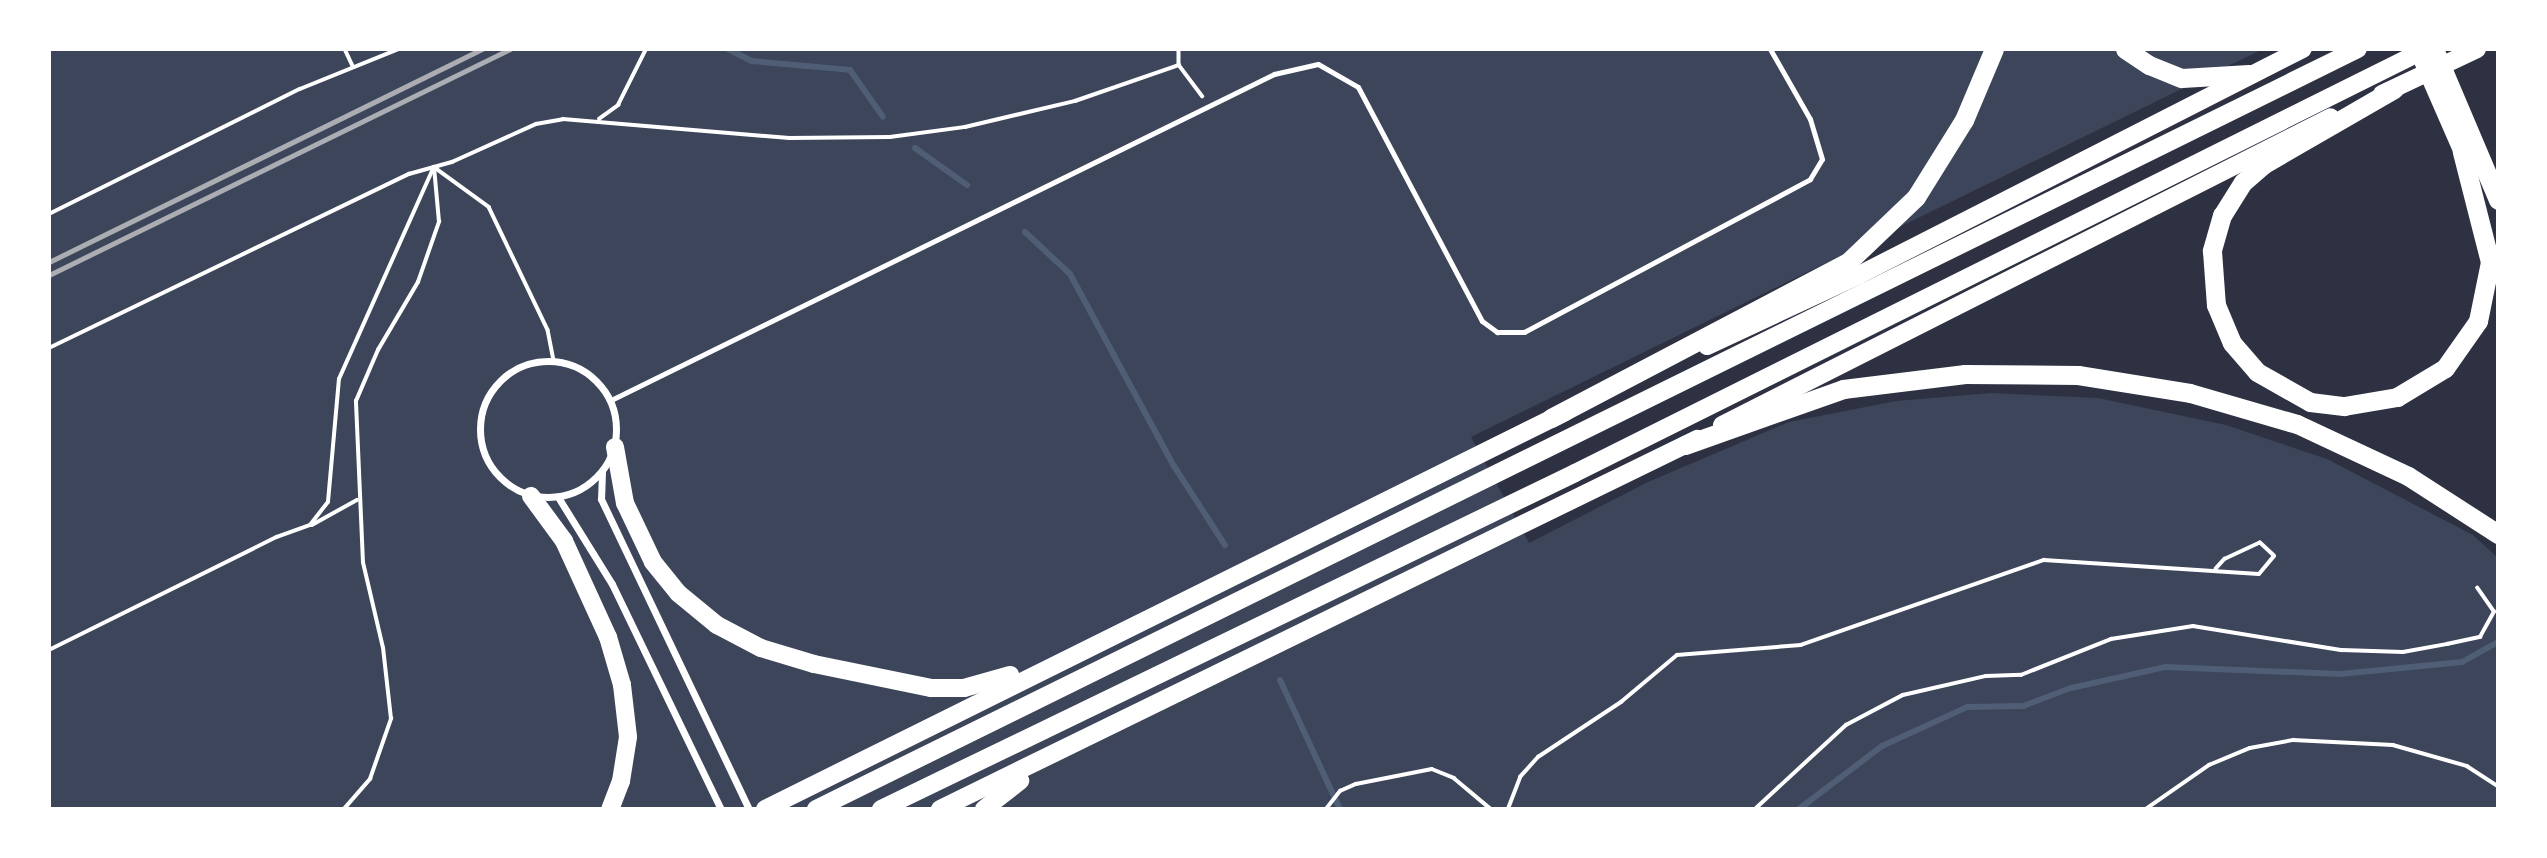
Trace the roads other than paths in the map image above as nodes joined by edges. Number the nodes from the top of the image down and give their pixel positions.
1 (1770, 49) edge
2 (1994, 49) edge
3 (2125, 49) edge
4 (2303, 49) edge
5 (2358, 49) edge
6 (2418, 49) edge
7 (2426, 49) edge
8 (2434, 49) edge
9 (2477, 49) edge
10 (2249, 74) junction
11 (2394, 89) junction
12 (2462, 152) junction
13 (2498, 201) edge
14 (2498, 222) edge
15 (611, 400) junction
16 (1551, 418) junction
17 (1685, 445) junction
18 (615, 447) junction
19 (602, 472) junction
20 (531, 496) junction
21 (558, 497) junction
22 (1334, 524) junction
23 (2498, 534) edge
24 (1051, 758) junction
25 (610, 809) edge
26 (721, 809) edge
27 (749, 809) edge
28 (765, 809) edge
29 (816, 809) edge
30 (881, 809) edge
31 (940, 809) edge
32 (984, 809) edge

1 - 15 lane
2 - 16 highway
3 - 10 highway
4 - 10 highway
5 - 29 highway
6 - 12 highway
7 - 30 highway
8 - 13 highway
9 - 11 highway
10 - 16 highway
11 - 12 highway
11 - 17 highway
12 - 14 highway
15 - 18 street
15 - 20 street
16 - 22 highway
17 - 23 highway
17 - 24 highway
18 - 19 street
18 - 22 highway
19 - 21 street
19 - 27 street
20 - 21 street
20 - 25 highway
21 - 26 street
22 - 28 highway
24 - 31 highway
24 - 32 highway

